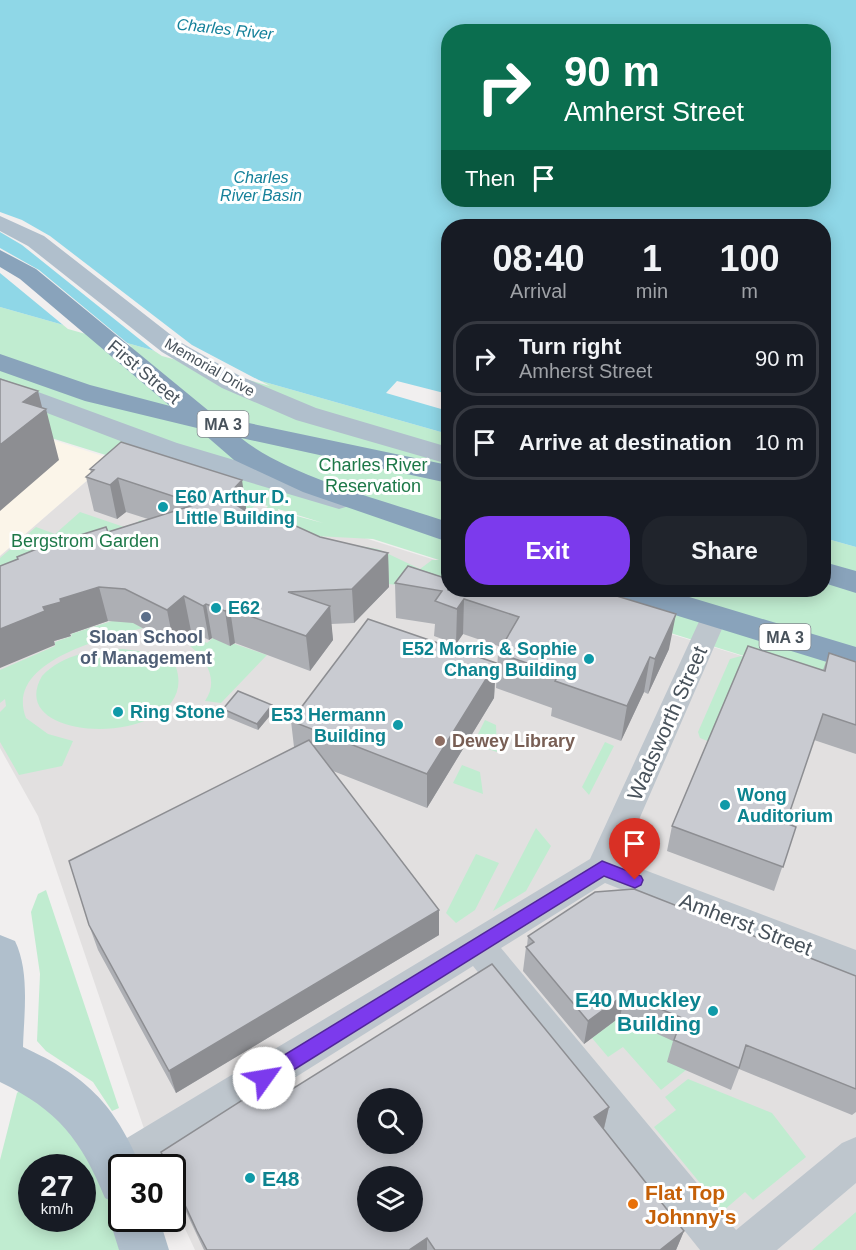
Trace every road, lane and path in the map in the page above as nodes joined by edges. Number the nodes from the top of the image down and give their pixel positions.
1 (0, 222) edge
2 (0, 257) edge
3 (0, 362) edge
4 (0, 386) edge
5 (441, 454) edge
6 (441, 472) edge
7 (395, 515) junction
8 (441, 530) edge
9 (831, 574) edge
10 (856, 582) edge
11 (683, 597) edge
12 (720, 602) edge
13 (856, 659) edge
14 (602, 868) junction
15 (478, 946) junction
16 (0, 954) edge
17 (856, 966) edge
18 (0, 1056) edge
19 (109, 1154) edge
20 (150, 1154) edge
21 (856, 1157) edge
22 (138, 1232) edge
23 (144, 1250) edge
24 (726, 1250) edge
25 (745, 1250) edge

1 - 5 main road, Memorial Drive
2 - 7 highway, First Street / MA 3
3 - 6 highway, MA 3
4 - 7 main road
7 - 8 highway, MA 3
9 - 10 highway
11 - 12 highway, MA 3
12 - 13 highway, MA 3
12 - 14 street, Wadsworth Street
14 - 15 street
14 - 17 street, Amherst Street
15 - 20 street
15 - 24 street
16 - 18 main road
18 - 19 main road
21 - 25 street
22 - 23 main road

